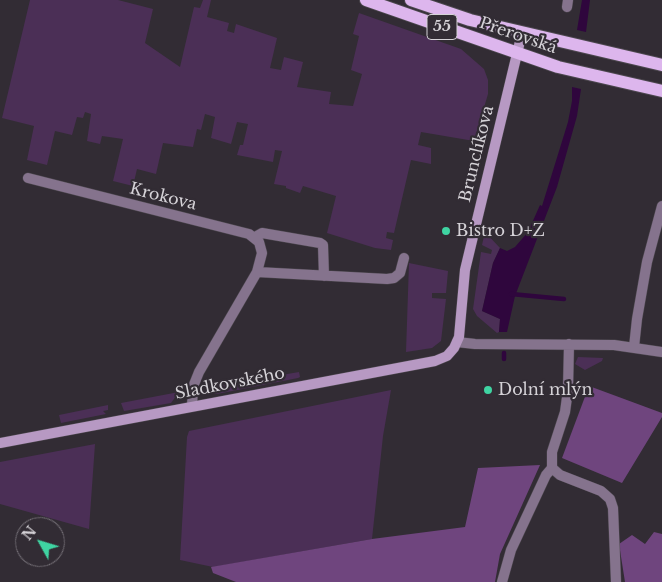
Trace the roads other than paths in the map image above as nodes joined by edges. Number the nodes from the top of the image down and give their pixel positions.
1 (366, 0) edge
2 (411, 0) edge
3 (522, 33) junction
4 (517, 53) junction
5 (636, 60) junction
6 (662, 61) edge
7 (662, 65) edge
8 (662, 91) edge
9 (28, 178) dead end
10 (662, 206) edge
11 (254, 237) junction
12 (404, 258) dead end
13 (257, 272) junction
14 (324, 276) junction
15 (457, 342) junction
16 (569, 344) junction
17 (634, 347) junction
18 (662, 352) edge
19 (192, 406) junction
20 (0, 443) edge
21 (552, 468) junction
22 (502, 582) edge
23 (616, 582) edge

1 - 4 main road, Přerovská / 55
2 - 3 main road, Přerovská / 55
3 - 4 street, Brunclíkova
3 - 5 main road, Přerovská / 55
4 - 8 main road, Přerovská / 55
4 - 15 street, Brunclíkova
5 - 6 main road
5 - 7 main road, Přerovská / 55
9 - 11 street, Krokova
10 - 17 street
11 - 13 street
11 - 14 street
12 - 14 street
13 - 14 street
13 - 19 street
15 - 16 street
15 - 19 street, Sladkovského
16 - 17 street
16 - 21 street
17 - 18 street
19 - 20 street, Sladkovského
21 - 22 street
21 - 23 street

